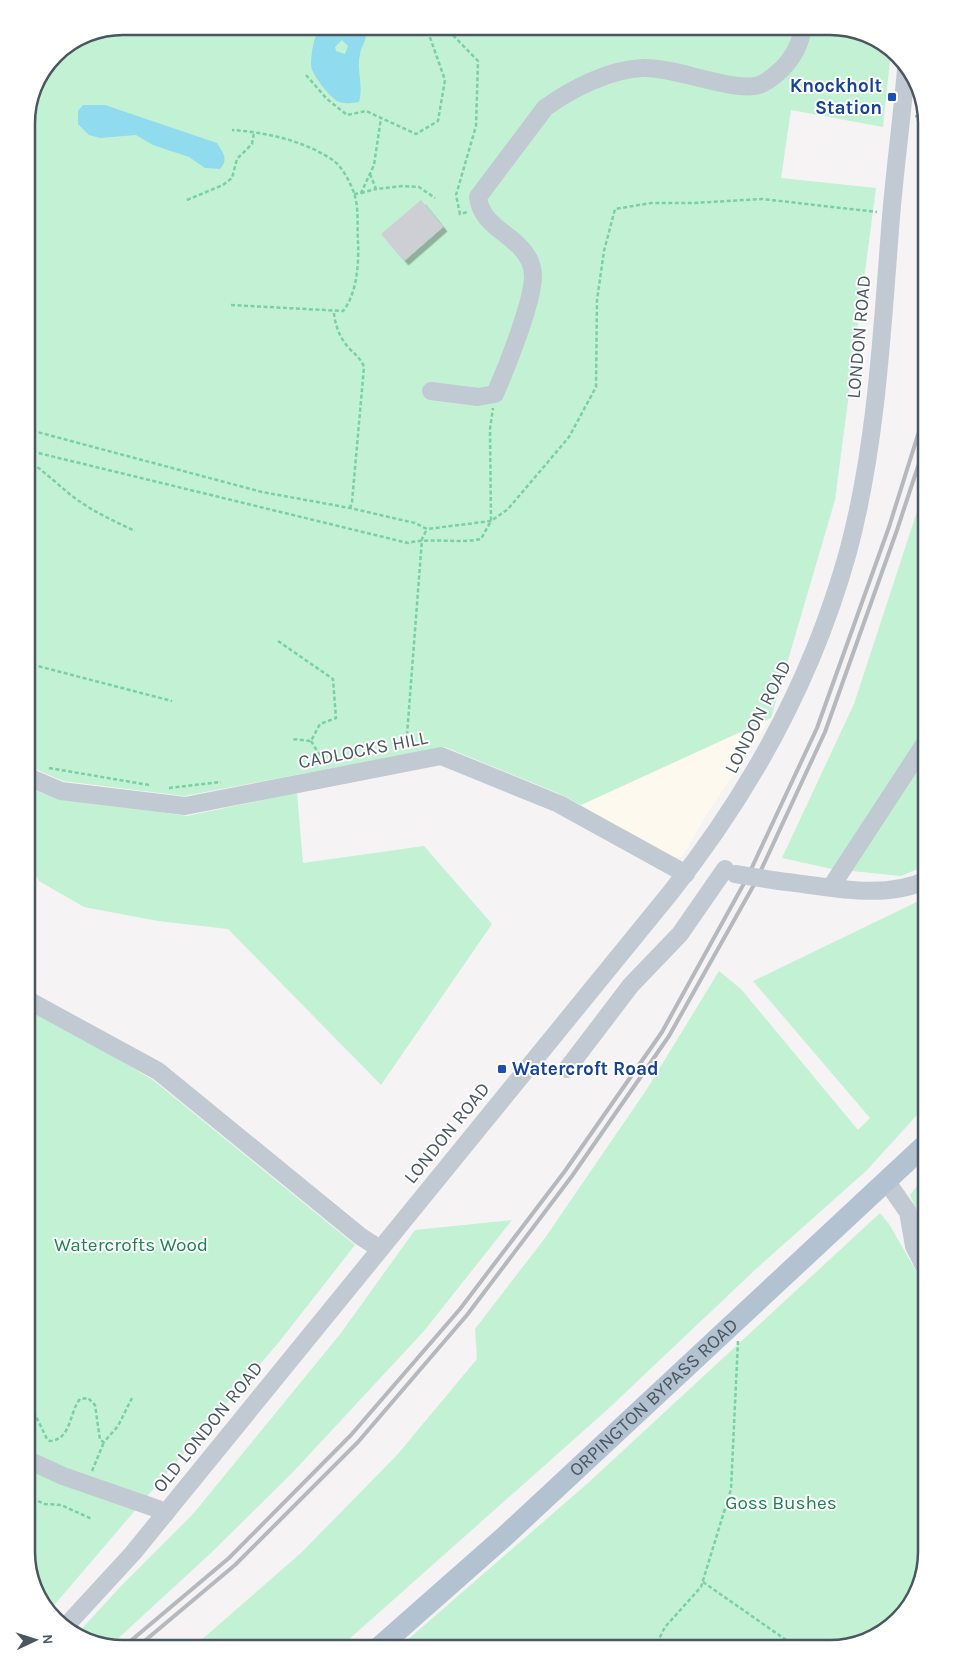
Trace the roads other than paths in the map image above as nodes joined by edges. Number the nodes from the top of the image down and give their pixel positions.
1 (800, 35) edge
2 (911, 89) edge
3 (431, 391) dead end
4 (918, 754) edge
5 (35, 780) edge
6 (701, 854) junction
7 (730, 872) junction
8 (686, 874) junction
9 (918, 883) edge
10 (831, 887) junction
11 (35, 1004) edge
12 (567, 1069) dead end
13 (918, 1152) edge
14 (887, 1182) junction
15 (380, 1249) junction
16 (918, 1254) edge
17 (35, 1462) edge
18 (165, 1514) junction
19 (70, 1622) edge
20 (387, 1640) edge

1 - 3 street
2 - 6 street, LONDON ROAD
4 - 10 street
5 - 8 street, CADLOCKS HILL
6 - 7 street
6 - 8 street, LONDON ROAD
7 - 10 street, bridge
7 - 12 street
8 - 15 street, LONDON ROAD
9 - 10 street
11 - 15 street
13 - 14 main road, ORPINGTON BYPASS ROAD
14 - 16 street
14 - 20 main road, ORPINGTON BYPASS ROAD
15 - 18 street, OLD LONDON ROAD
17 - 18 street
18 - 19 street, OLD LONDON ROAD

